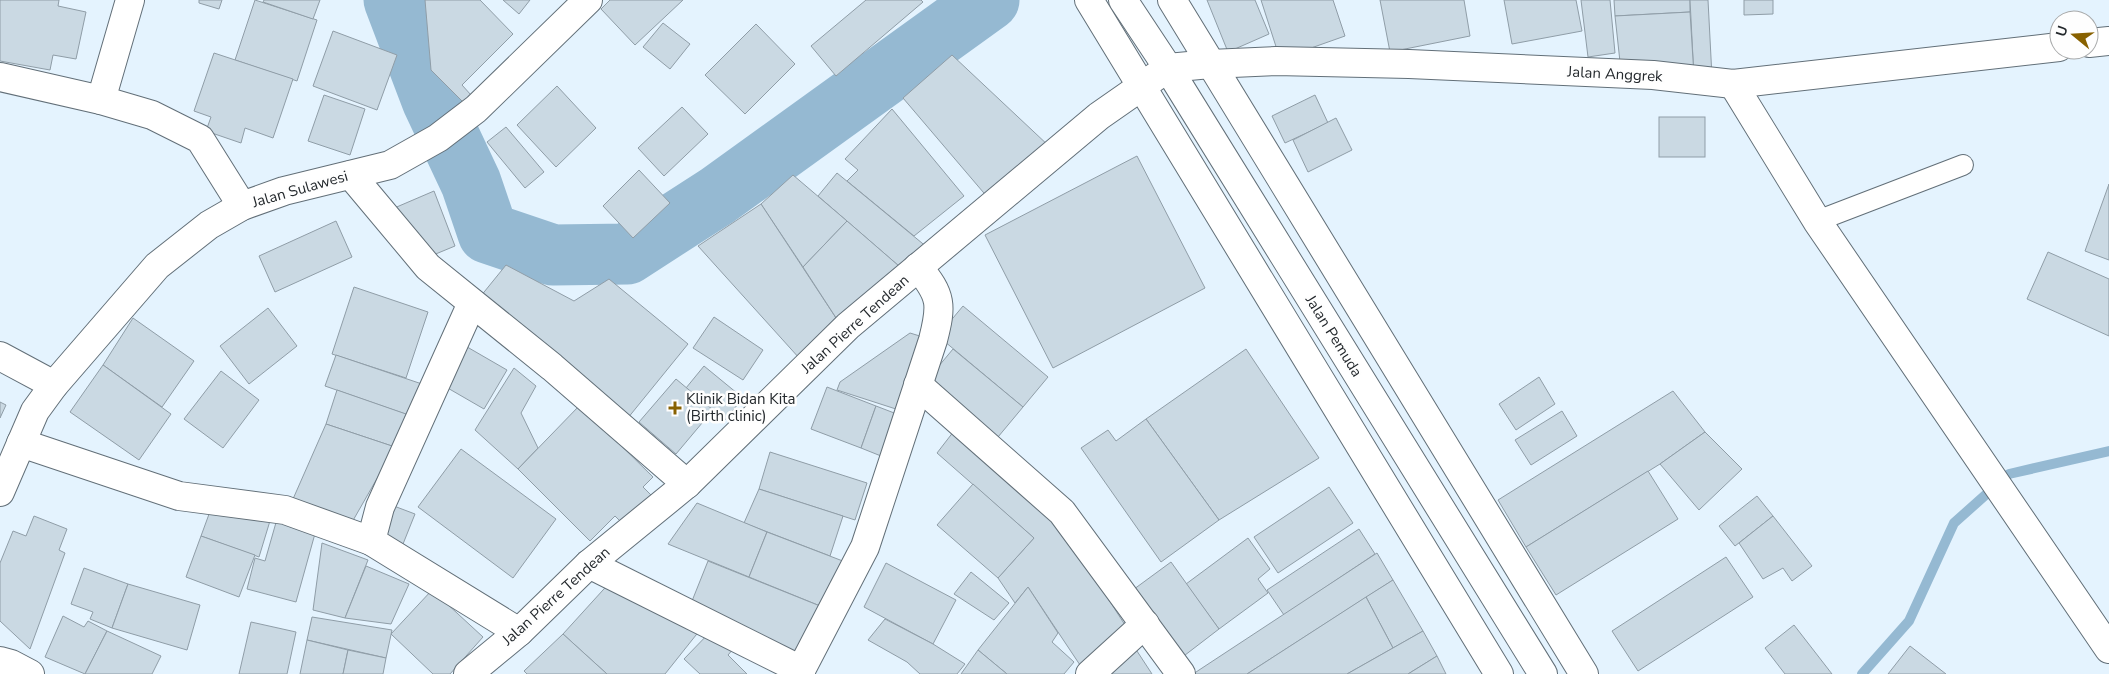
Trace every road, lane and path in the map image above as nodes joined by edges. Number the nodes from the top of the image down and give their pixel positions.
1 (130, 0) edge
2 (588, 0) edge
3 (1089, 0) edge
4 (1123, 0) edge
5 (1172, 0) edge
6 (2049, 47) edge
7 (1210, 64) junction
8 (1168, 68) junction
9 (0, 77) edge
10 (1733, 84) junction
11 (1142, 86) junction
12 (101, 100) junction
13 (1963, 165) dead end
14 (351, 175) junction
15 (242, 206) junction
16 (1817, 221) junction
17 (918, 267) junction
18 (472, 303) junction
19 (0, 356) edge
20 (54, 385) junction
21 (918, 385) junction
22 (21, 443) junction
23 (687, 484) junction
24 (0, 492) edge
25 (371, 541) junction
26 (589, 564) junction
27 (1145, 624) junction
28 (519, 632) junction
29 (2109, 649) edge
30 (0, 661) edge
31 (801, 672) edge
32 (30, 674) edge
33 (468, 674) edge
34 (1090, 674) edge
35 (1181, 674) edge
36 (1499, 674) edge
37 (1544, 674) edge
38 (1584, 674) edge

1 - 12 street
2 - 14 street, Jalan Sulawesi
3 - 11 street
4 - 8 street, Jalan Pemuda
5 - 7 street
6 - 10 street, Jalan Anggrek
7 - 8 street, Jalan Anggrek
7 - 10 street, Jalan Anggrek
7 - 38 street
8 - 11 street, Jalan Pierre Tendean
8 - 37 street, Jalan Pemuda
9 - 12 street
10 - 16 street
11 - 17 street, Jalan Pierre Tendean
11 - 36 street
12 - 15 street
13 - 16 lane
14 - 15 street, Jalan Sulawesi
14 - 18 street
15 - 20 street, Jalan Sulawesi
16 - 29 street
17 - 21 street
17 - 23 street, Jalan Pierre Tendean
18 - 23 street
18 - 25 street
19 - 20 street
20 - 22 street, Jalan Sulawesi
21 - 27 street
21 - 31 street
22 - 24 street, Jalan Sulawesi
22 - 25 street
23 - 26 street, Jalan Pierre Tendean
25 - 28 street
26 - 28 street, Jalan Pierre Tendean
26 - 31 street
27 - 34 street
27 - 35 street
28 - 33 street, Jalan Pierre Tendean
30 - 32 street

